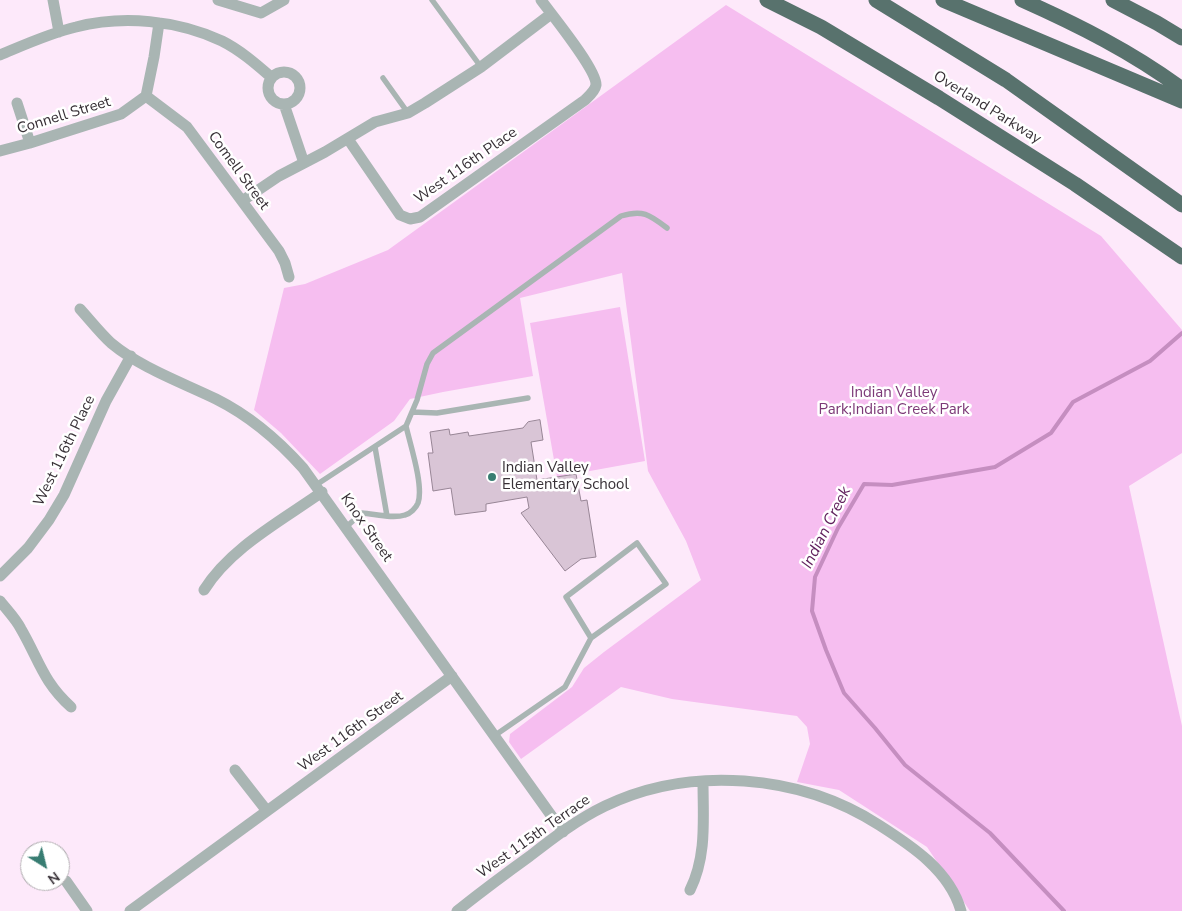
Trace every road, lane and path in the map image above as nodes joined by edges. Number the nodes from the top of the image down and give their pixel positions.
1 (53, 0) edge
2 (218, 0) edge
3 (284, 0) edge
4 (432, 0) edge
5 (541, 0) edge
6 (767, 0) edge
7 (876, 0) edge
8 (943, 0) edge
9 (1022, 0) edge
10 (1113, 0) edge
11 (552, 14) junction
12 (159, 22) junction
13 (59, 32) junction
14 (1182, 38) edge
15 (0, 55) edge
16 (481, 67) junction
17 (272, 76) junction
18 (383, 78) dead end
19 (1182, 89) edge
20 (146, 96) junction
21 (1182, 101) edge
22 (17, 103) dead end
23 (284, 104) junction
24 (408, 113) junction
25 (348, 139) junction
26 (30, 143) junction
27 (0, 151) edge
28 (304, 163) junction
29 (242, 201) junction
30 (1182, 205) edge
31 (666, 228) dead end
32 (1182, 257) edge
33 (290, 277) dead end
34 (80, 309) dead end
35 (130, 356) junction
36 (528, 398) dead end
37 (412, 412) junction
38 (406, 426) junction
39 (375, 447) junction
40 (319, 489) junction
41 (387, 516) junction
42 (346, 527) junction
43 (0, 576) edge
44 (204, 590) dead end
45 (0, 602) edge
46 (591, 638) junction
47 (452, 676) junction
48 (71, 707) dead end
49 (494, 736) junction
50 (235, 770) dead end
51 (703, 781) junction
52 (267, 811) junction
53 (563, 832) junction
54 (70, 887) edge
55 (690, 890) dead end
56 (470, 901) junction
57 (87, 911) edge
58 (130, 911) edge
59 (458, 911) edge
60 (477, 911) edge
61 (960, 911) edge

1 - 13 street
2 - 3 street
4 - 16 lane
5 - 11 street
6 - 32 highway, Overland Parkway
7 - 30 highway, Overland Parkway
8 - 21 highway
9 - 19 highway
10 - 14 highway
11 - 16 street
11 - 25 street, West 116th Place
12 - 13 street
12 - 17 street
12 - 20 street
13 - 15 street
16 - 24 street
17 - 23 street
17 - 23 street
18 - 24 lane
20 - 26 street, Connell Street
20 - 29 street, Comell Street
22 - 26 street
23 - 28 street
24 - 25 street
25 - 28 street
26 - 27 street, Connell Street
28 - 29 street
29 - 33 street, Comell Street
31 - 37 lane
34 - 35 street, Knox Street
35 - 40 street, Knox Street
35 - 43 street, West 116th Place
36 - 37 lane
37 - 38 lane
38 - 39 lane
38 - 41 lane
39 - 40 lane
39 - 41 lane
40 - 42 street, Knox Street
40 - 44 street
41 - 42 lane
42 - 47 street, Knox Street
45 - 48 street
46 - 46 lane
46 - 49 lane
47 - 49 street, Knox Street
47 - 52 street, West 116th Street
49 - 53 street, Knox Street
50 - 52 street
51 - 53 street, West 115th Terrace
51 - 55 street
51 - 61 street, West 115th Terrace
52 - 58 street, West 116th Street
53 - 56 street, West 115th Terrace
54 - 57 street
56 - 59 street, West 115th Terrace
56 - 60 street

